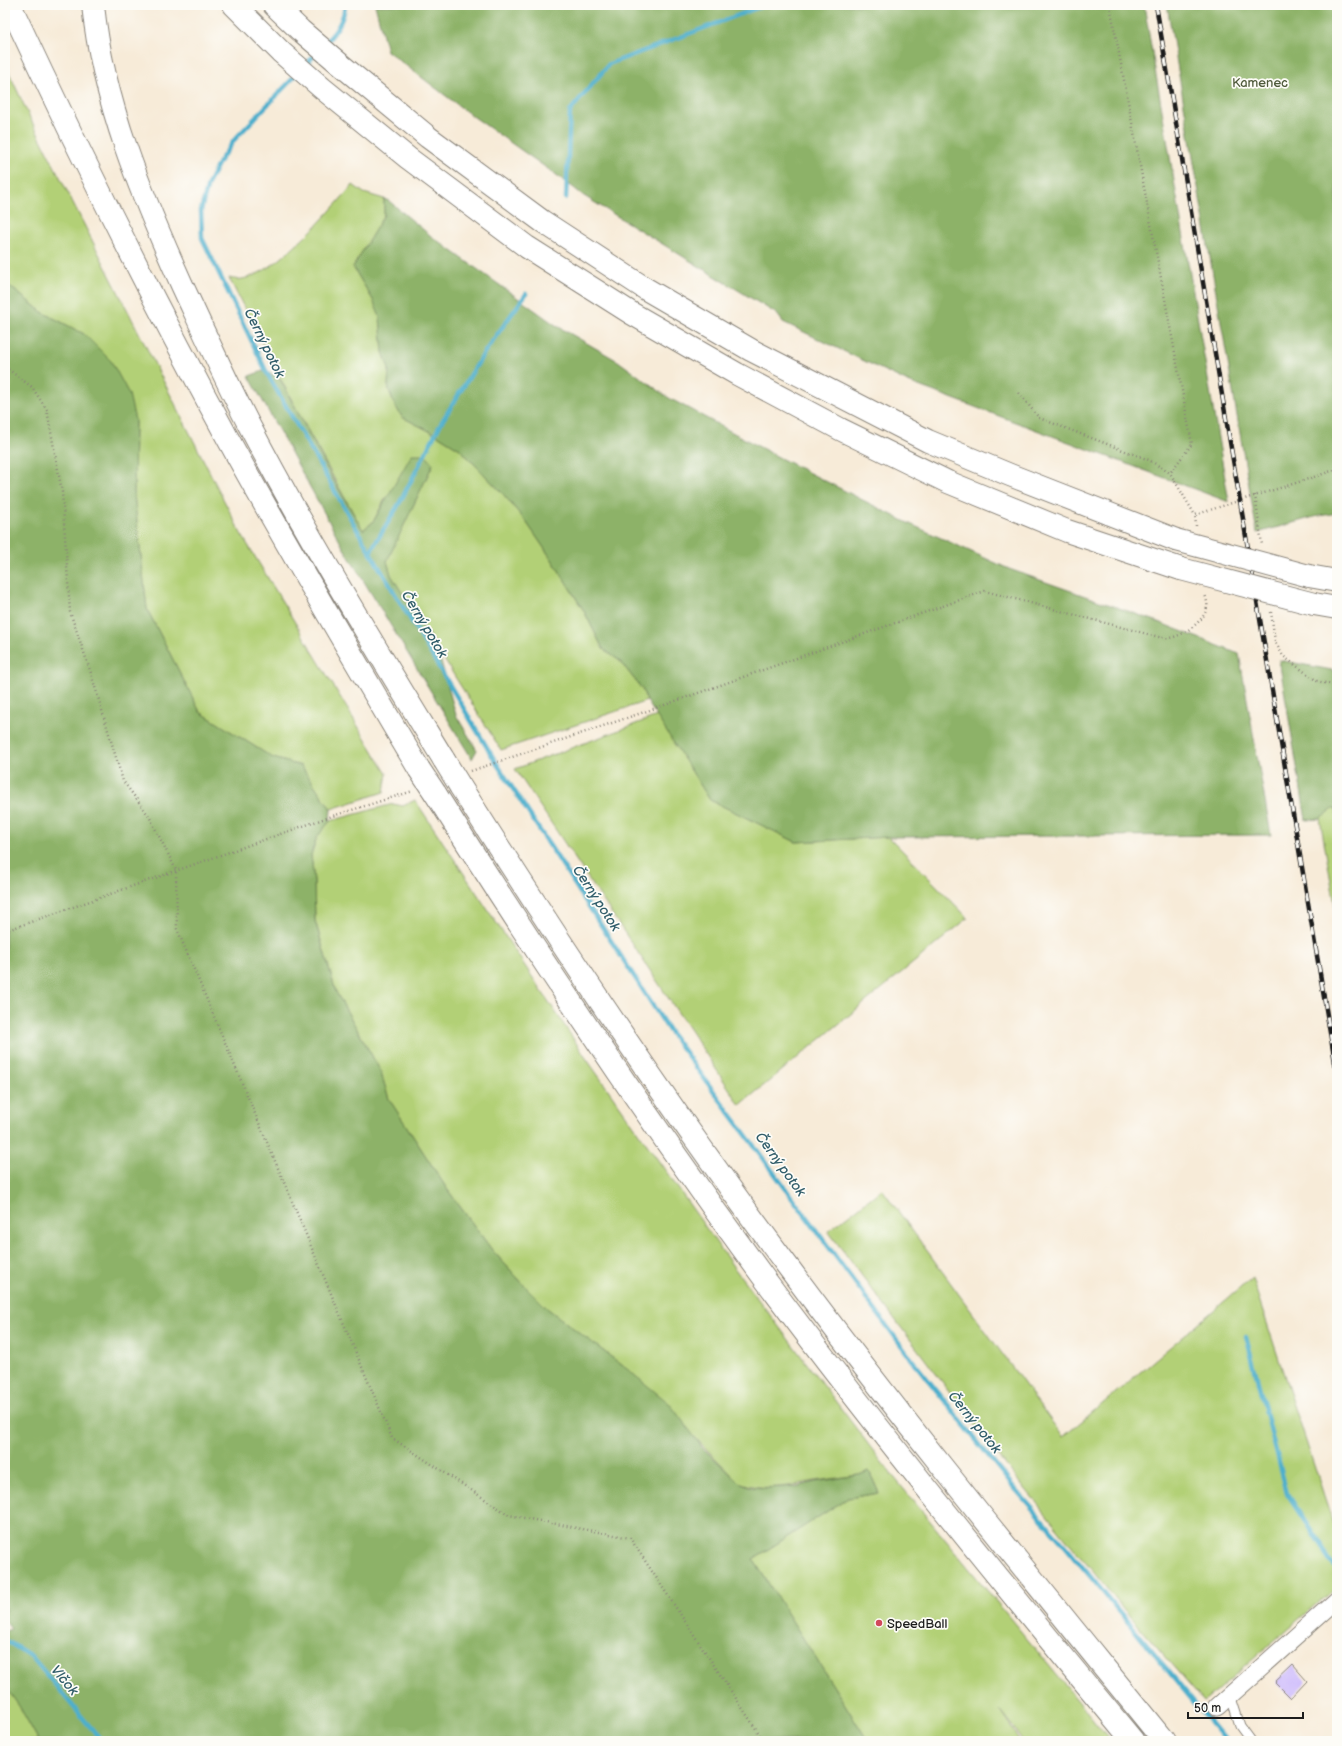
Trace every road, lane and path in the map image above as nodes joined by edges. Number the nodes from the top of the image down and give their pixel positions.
1 (10, 5) edge
2 (93, 5) edge
3 (234, 5) edge
4 (274, 5) edge
5 (1110, 5) edge
6 (5, 367) edge
7 (1019, 393) dead end
8 (1337, 469) edge
9 (1170, 473) junction
10 (1300, 483) dead end
11 (1195, 515) dead end
12 (1337, 581) edge
13 (1337, 608) edge
14 (1151, 635) dead end
15 (464, 779) junction
16 (411, 792) dead end
17 (176, 870) junction
18 (5, 931) edge
19 (1337, 1600) edge
20 (1230, 1695) junction
21 (1217, 1707) dead end
22 (764, 1741) edge
23 (1133, 1741) edge
24 (1164, 1741) edge
25 (1251, 1741) edge

1 - 23 highway, bridge
2 - 15 highway, bridge
3 - 13 highway, bridge
4 - 12 highway, bridge
5 - 9 path
6 - 17 path
7 - 9 path
8 - 10 path
9 - 11 path
14 - 15 path
15 - 24 highway
16 - 17 path
17 - 18 path
17 - 22 path
19 - 20 street
20 - 21 street
20 - 25 lane

